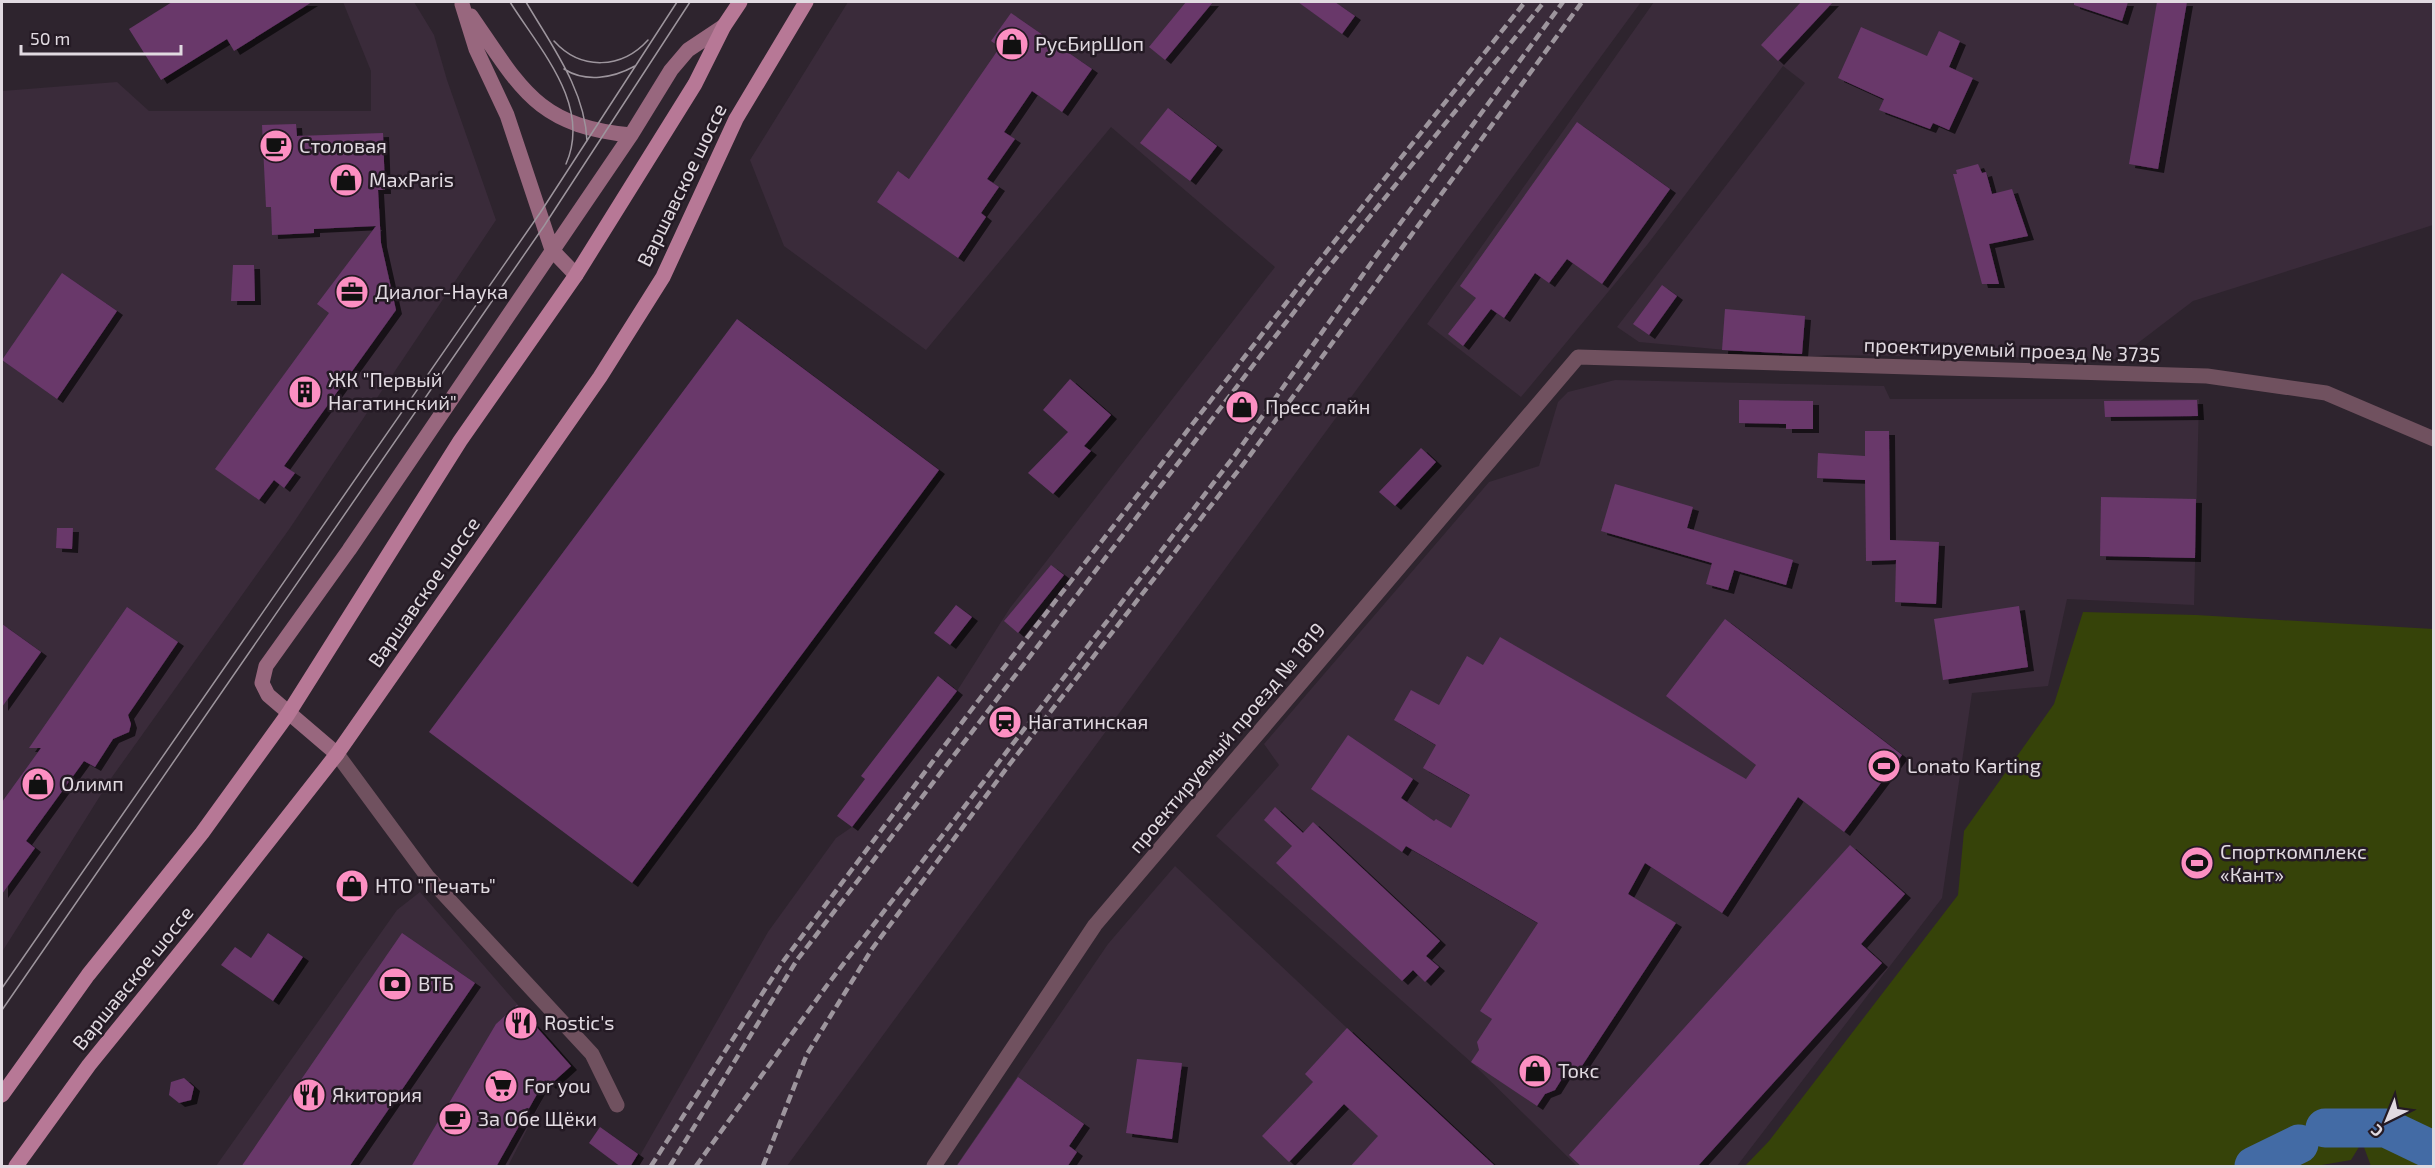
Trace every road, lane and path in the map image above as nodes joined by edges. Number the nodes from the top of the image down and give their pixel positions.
1 (740, 2) edge
2 (806, 2) edge
3 (461, 3) edge
4 (724, 26) junction
5 (631, 135) junction
6 (552, 250) junction
7 (576, 275) junction
8 (1578, 357) joint
9 (2433, 439) edge
10 (288, 714) junction
11 (337, 754) junction
12 (2, 1095) edge
13 (617, 1105) dead end
14 (16, 1167) edge
15 (934, 1167) edge

1 - 4 main road, Варшавское шоссе
2 - 11 main road, Варшавское шоссе
3 - 5 street
3 - 6 street
4 - 5 street
4 - 7 main road, Варшавское шоссе
5 - 6 street
6 - 7 street
6 - 10 street
7 - 10 main road, Варшавское шоссе
8 - 9 street, проектируемый проезд № 3735
8 - 15 street, проектируемый проезд № 1819
10 - 11 street
10 - 12 main road, Варшавское шоссе
11 - 13 street
11 - 14 main road, Варшавское шоссе

